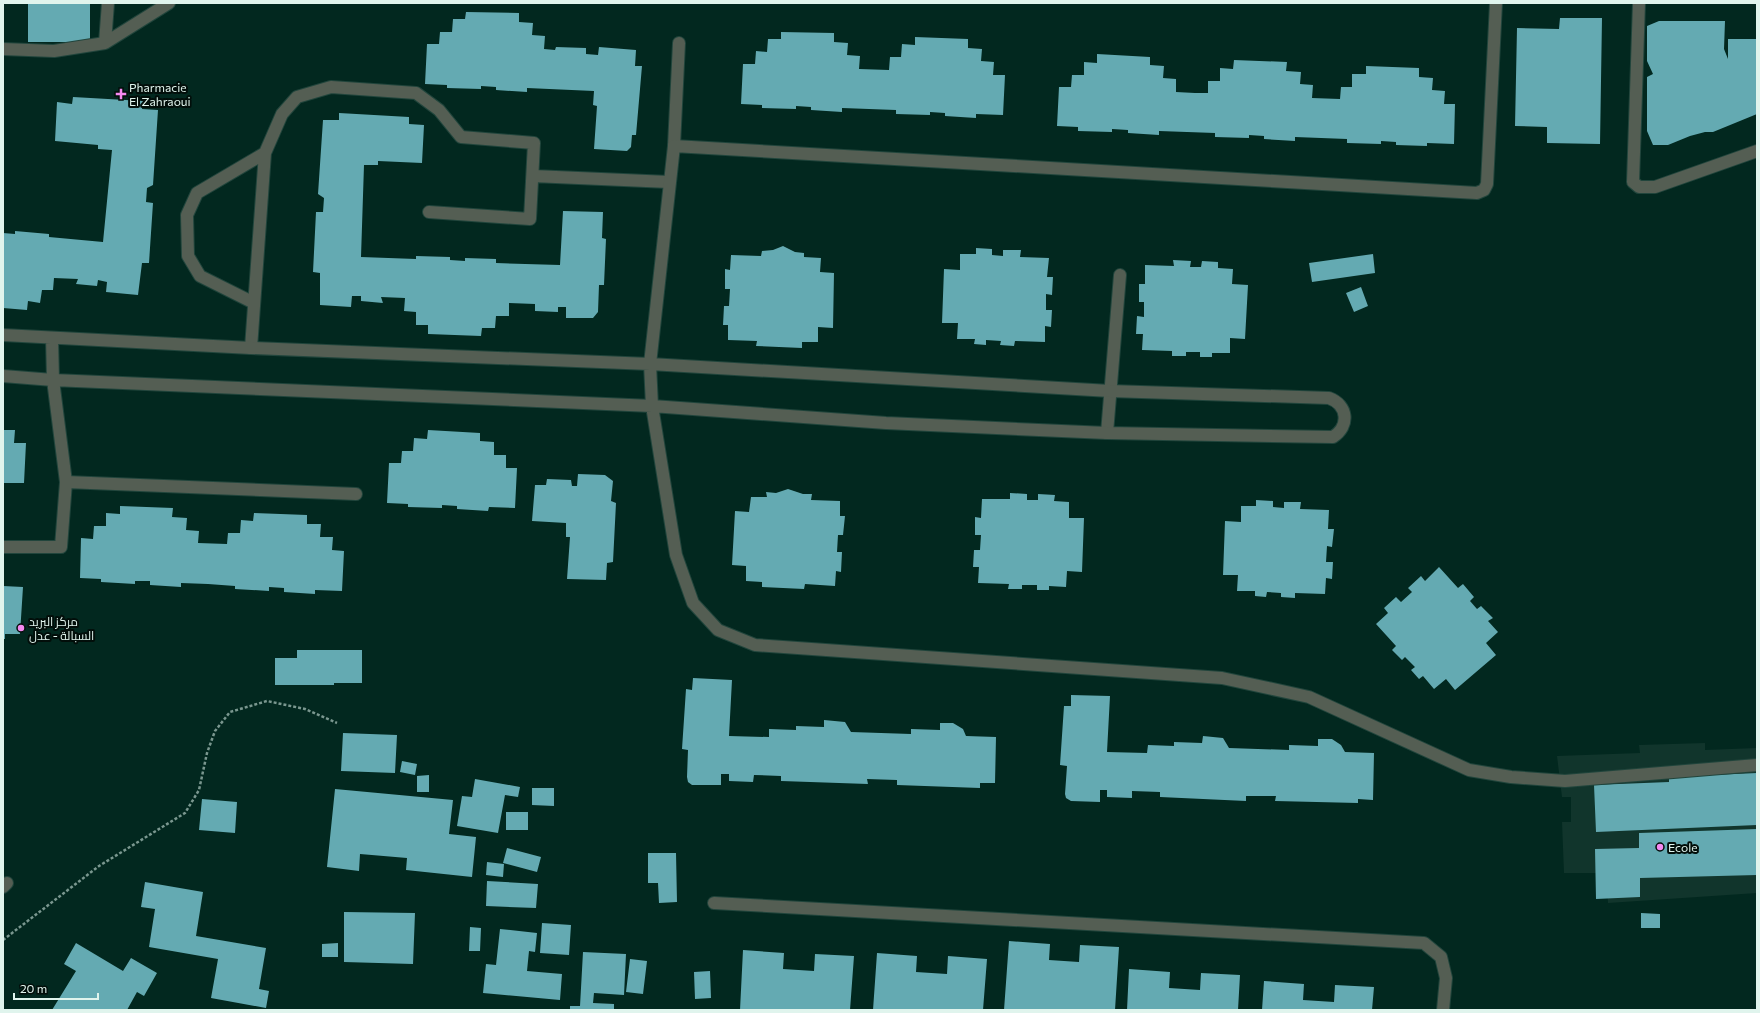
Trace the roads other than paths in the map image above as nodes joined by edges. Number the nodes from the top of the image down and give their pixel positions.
1 (108, 3) edge
2 (169, 3) edge
3 (1496, 3) edge
4 (1639, 3) edge
5 (105, 43) junction
6 (679, 43) dead end
7 (3, 49) edge
8 (674, 146) junction
9 (1757, 151) edge
10 (265, 153) junction
11 (533, 176) junction
12 (669, 182) junction
13 (429, 212) dead end
14 (1120, 275) dead end
15 (254, 304) junction
16 (3, 335) edge
17 (52, 338) junction
18 (251, 348) junction
19 (650, 364) junction
20 (3, 376) edge
21 (53, 380) junction
22 (1110, 391) junction
23 (652, 406) junction
24 (1107, 433) junction
25 (66, 482) junction
26 (356, 494) dead end
27 (3, 547) edge
28 (1757, 765) edge
29 (714, 903) dead end
30 (1443, 1010) edge

1 - 5 street
2 - 5 street
3 - 8 street
4 - 9 street
5 - 7 street
6 - 8 street
8 - 12 street
10 - 11 street
10 - 15 street
10 - 15 street
11 - 12 street
11 - 13 street
12 - 19 street
14 - 22 street
15 - 18 street
16 - 17 street
17 - 18 street
17 - 21 street
18 - 19 street
19 - 22 street
19 - 23 street
20 - 21 street
21 - 23 street
21 - 25 street
22 - 24 street
22 - 24 street
23 - 24 street
23 - 28 street
25 - 26 street
25 - 27 street
29 - 30 street

